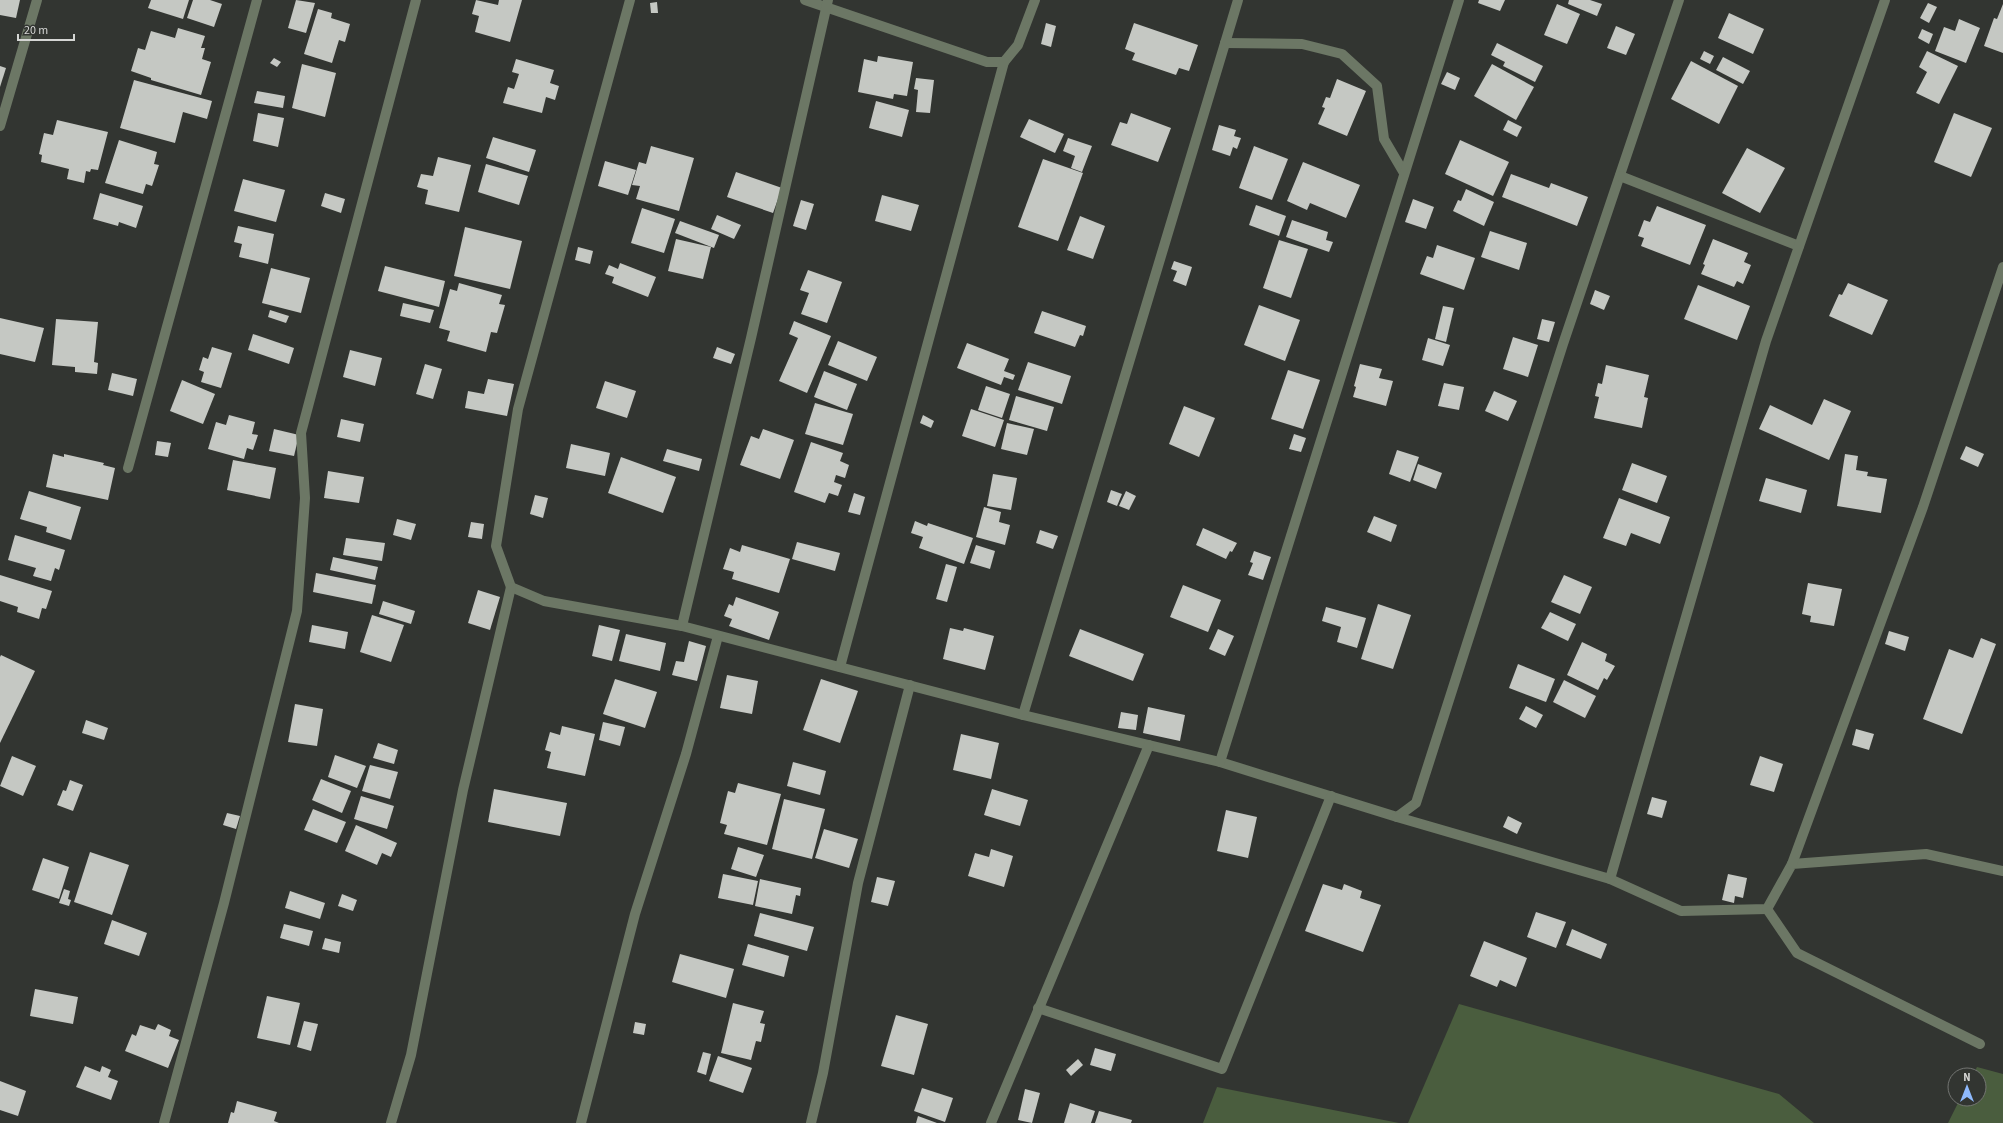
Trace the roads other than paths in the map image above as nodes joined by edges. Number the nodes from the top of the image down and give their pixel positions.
1 (37, 0) edge
2 (257, 0) edge
3 (416, 0) edge
4 (630, 0) edge
5 (806, 0) edge
6 (1035, 0) edge
7 (1238, 0) edge
8 (1459, 0) edge
9 (1679, 0) edge
10 (1885, 0) edge
11 (827, 3) edge
12 (1225, 42) junction
13 (1004, 62) junction
14 (0, 126) edge
15 (1404, 173) junction
16 (1620, 176) junction
17 (1799, 246) junction
18 (2003, 267) edge
19 (128, 468) dead end
20 (511, 587) junction
21 (682, 626) junction
22 (718, 636) junction
23 (840, 667) junction
24 (910, 685) junction
25 (1023, 715) junction
26 (1149, 745) junction
27 (1220, 762) junction
28 (1330, 796) junction
29 (1398, 817) junction
30 (1792, 864) junction
31 (2003, 871) edge
32 (1610, 878) junction
33 (1767, 909) junction
34 (1038, 1008) junction
35 (1980, 1044) dead end
36 (164, 1123) edge
37 (391, 1123) edge
38 (581, 1123) edge
39 (811, 1123) edge
40 (992, 1123) edge

1 - 14 street
2 - 19 street
3 - 36 street
4 - 20 street
5 - 11 street
6 - 13 street
7 - 12 street
8 - 15 street
9 - 16 street
10 - 17 street
11 - 13 street
11 - 21 street
12 - 15 street
12 - 25 street
13 - 23 street
15 - 27 street
16 - 17 street
16 - 29 street
17 - 32 street
18 - 30 street
20 - 21 street
20 - 37 street
21 - 22 street
22 - 23 street
22 - 38 street
23 - 24 street
24 - 25 street
24 - 39 street
25 - 26 street
26 - 27 street
26 - 34 street
27 - 28 street
28 - 29 street
28 - 34 street
29 - 32 street
30 - 31 street
30 - 33 street
32 - 33 street
33 - 35 street
34 - 40 street

